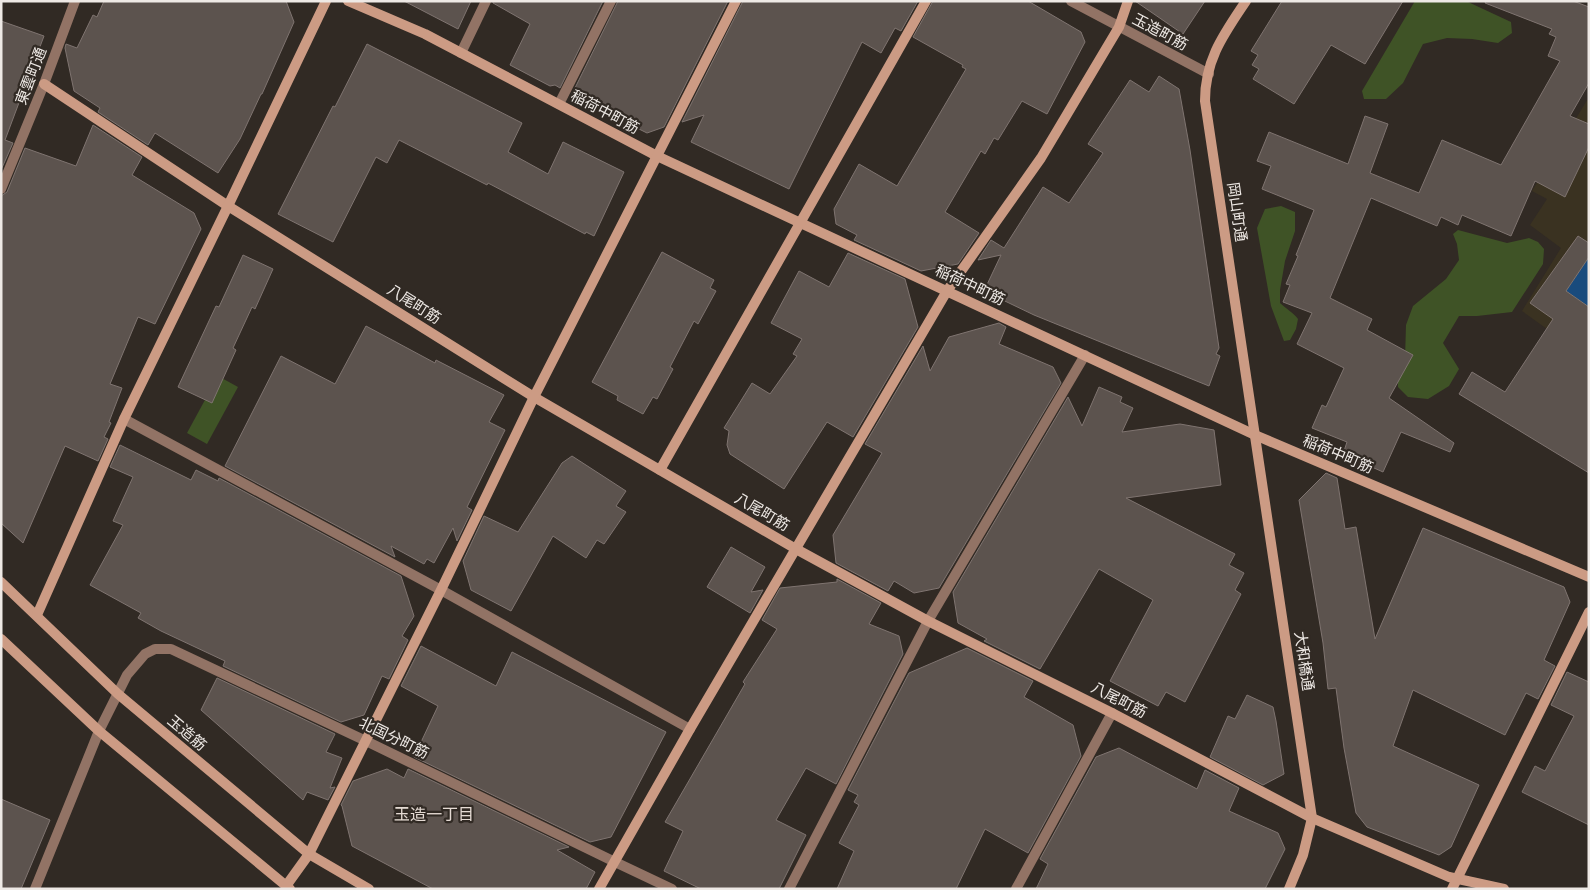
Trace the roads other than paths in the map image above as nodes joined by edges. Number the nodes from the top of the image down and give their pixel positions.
1 (75, 1) edge
2 (326, 1) edge
3 (348, 1) edge
4 (486, 1) edge
5 (611, 1) edge
6 (736, 1) edge
7 (926, 1) edge
8 (1071, 1) edge
9 (1128, 1) edge
10 (1246, 1) edge
11 (1119, 27) junction
12 (461, 53) junction
13 (1208, 74) junction
14 (44, 84) junction
15 (558, 104) junction
16 (658, 156) junction
17 (1, 189) edge
18 (228, 206) junction
19 (800, 222) junction
20 (947, 291) junction
21 (1085, 355) junction
22 (534, 397) junction
23 (124, 418) junction
24 (1255, 435) junction
25 (660, 470) junction
26 (796, 550) junction
27 (1589, 577) edge
28 (1, 582) edge
29 (441, 590) junction
30 (1589, 612) edge
31 (37, 615) junction
32 (928, 621) junction
33 (1, 640) edge
34 (118, 694) junction
35 (1112, 713) junction
36 (690, 729) junction
37 (99, 731) junction
38 (366, 741) junction
39 (1312, 818) junction
40 (309, 854) junction
41 (615, 862) junction
42 (1457, 879) junction
43 (288, 888) edge
44 (34, 889) edge
45 (369, 889) edge
46 (600, 889) edge
47 (672, 889) edge
48 (789, 889) edge
49 (1016, 889) edge
50 (1289, 889) edge
51 (1452, 889) edge
52 (1504, 889) edge

1 - 14 street, 東雲町通
2 - 18 street
3 - 12 street, 稲荷中町筋
4 - 12 street
5 - 15 street
6 - 16 street
7 - 19 street
8 - 11 street, 玉造町筋
9 - 11 street
10 - 13 street, 岡山町通
11 - 13 street, 玉造町筋
11 - 20 street
12 - 15 street, 稲荷中町筋
13 - 24 street, 岡山町通
14 - 17 street, 東雲町通
14 - 18 street, 八尾町筋
15 - 16 street, 稲荷中町筋
16 - 19 street, 稲荷中町筋
16 - 22 street
18 - 22 street, 八尾町筋
18 - 23 street
19 - 20 street, 稲荷中町筋
19 - 25 street
20 - 21 street, 稲荷中町筋
20 - 26 street
21 - 24 street, 稲荷中町筋
21 - 32 street
22 - 25 street, 八尾町筋
22 - 29 street
23 - 29 street
23 - 31 street
24 - 27 street, 稲荷中町筋
24 - 39 street, 大和橋通
25 - 26 street, 八尾町筋
26 - 32 street, 八尾町筋
26 - 36 street
28 - 31 street, 玉造筋
29 - 36 street
29 - 38 street
30 - 42 street
31 - 34 street, 玉造筋
32 - 35 street, 八尾町筋
32 - 48 street
33 - 37 street
34 - 37 street, 北国分町筋
34 - 38 street, 北国分町筋
34 - 40 street, 玉造筋
35 - 39 street, 八尾町筋
35 - 49 street
36 - 41 street
37 - 43 street
37 - 44 street, 北国分町筋
38 - 40 street
38 - 41 street, 北国分町筋
39 - 42 street, 八尾町筋
39 - 50 street, 大和橋通
40 - 43 street
40 - 45 street, 玉造筋
41 - 46 street
41 - 47 street, 北国分町筋
42 - 51 street
42 - 52 street, 八尾町筋

